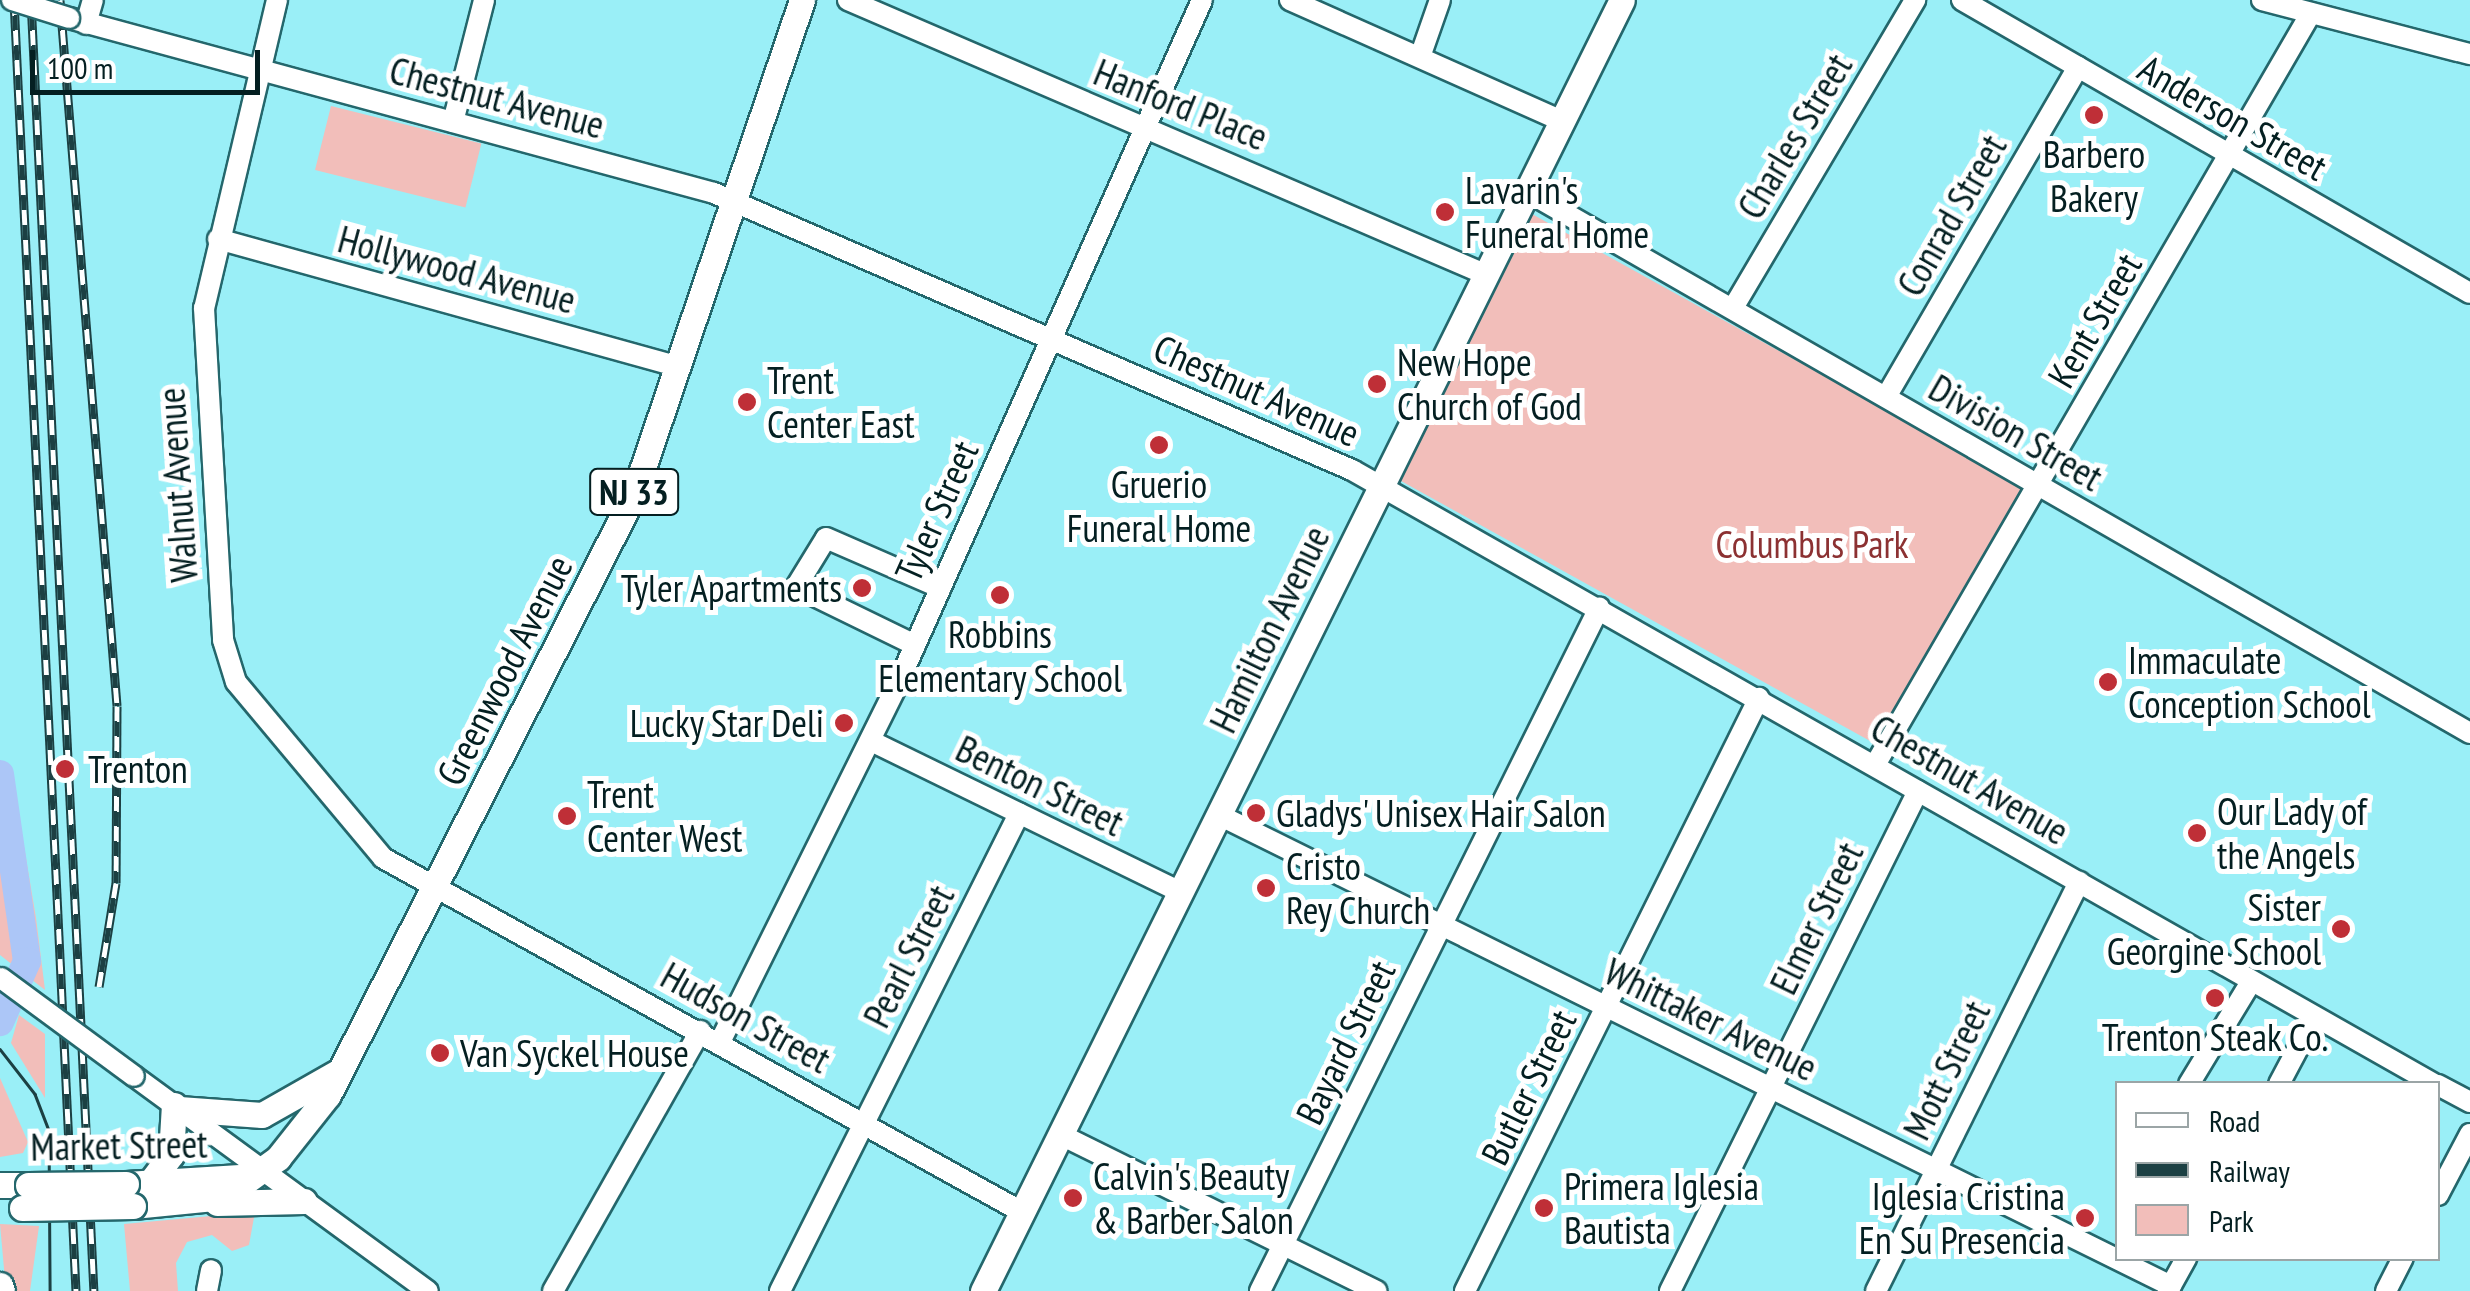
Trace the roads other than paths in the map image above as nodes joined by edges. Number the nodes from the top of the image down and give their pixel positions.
1 (12, 0) edge
2 (93, 0) edge
3 (277, 0) edge
4 (484, 0) edge
5 (802, 0) edge
6 (848, 0) edge
7 (1202, 0) edge
8 (1290, 0) edge
9 (1440, 0) edge
10 (1622, 0) edge
11 (1915, 0) edge
12 (1962, 0) edge
13 (2262, 0) edge
14 (2312, 13) junction
15 (78, 20) junction
16 (2470, 54) edge
17 (1420, 57) junction
18 (2078, 67) junction
19 (260, 68) junction
20 (1562, 121) junction
21 (453, 122) junction
22 (1146, 127) junction
23 (2231, 155) junction
24 (1528, 192) junction
25 (732, 200) junction
26 (218, 239) junction
27 (1487, 274) junction
28 (2470, 293) edge
29 (1733, 308) junction
30 (1051, 338) junction
31 (678, 366) junction
32 (1886, 397) junction
33 (2039, 484) junction
34 (1383, 485) junction
35 (940, 588) junction
36 (1600, 608) junction
37 (915, 645) junction
38 (1760, 698) junction
39 (2470, 731) edge
40 (870, 741) junction
41 (1875, 765) junction
42 (1918, 791) junction
43 (1020, 814) junction
44 (1219, 815) junction
45 (2079, 882) junction
46 (435, 885) junction
47 (1180, 892) junction
48 (1441, 926) junction
49 (0, 978) edge
50 (2251, 982) junction
51 (1606, 1007) junction
52 (2314, 1018) junction
53 (700, 1031) junction
54 (720, 1042) junction
55 (340, 1070) junction
56 (2191, 1081) edge
57 (2281, 1081) edge
58 (2430, 1081) edge
59 (2440, 1086) edge
60 (1771, 1088) junction
61 (2470, 1102) edge
62 (177, 1107) junction
63 (863, 1122) junction
64 (2470, 1134) edge
65 (1060, 1135) junction
66 (264, 1170) junction
67 (1935, 1170) junction
68 (0, 1185) edge
69 (2440, 1190) edge
70 (136, 1192) junction
71 (17, 1200) edge
72 (304, 1201) junction
73 (207, 1203) junction
74 (1022, 1212) junction
75 (1284, 1246) junction
76 (2184, 1261) edge
77 (2402, 1261) edge
78 (420, 1288) edge
79 (2170, 1289) edge
80 (553, 1291) edge
81 (780, 1291) edge
82 (983, 1291) edge
83 (1260, 1291) edge
84 (1376, 1291) edge
85 (1466, 1291) edge
86 (1670, 1291) edge
87 (1876, 1291) edge
88 (2386, 1291) edge

1 - 15 street, Chestnut Avenue, bridge
2 - 15 street
3 - 19 street, Walnut Avenue
4 - 21 street
5 - 25 main road, Greenwood Avenue / NJ 33
6 - 22 street, Hanford Place
7 - 22 street, Tyler Street
8 - 17 street
9 - 17 street
10 - 20 main road, Hamilton Avenue
11 - 29 street, Charles Street
12 - 18 street, Anderson Street
13 - 14 street
14 - 16 street
14 - 23 street, Kent Street
15 - 19 street, Chestnut Avenue
17 - 20 street
18 - 23 street, Anderson Street
18 - 32 street, Conrad Street
19 - 21 street, Chestnut Avenue
19 - 26 street, Walnut Avenue
20 - 24 main road, Hamilton Avenue
21 - 25 street, Chestnut Avenue
22 - 27 street, Hanford Place
22 - 30 street, Tyler Street
23 - 28 street, Anderson Street
23 - 33 street, Kent Street
24 - 27 main road, Hamilton Avenue
24 - 29 street, Division Street
25 - 30 street, Chestnut Avenue
25 - 31 main road, Greenwood Avenue / NJ 33
26 - 31 street, Hollywood Avenue
26 - 46 street, Walnut Avenue
27 - 34 main road, Hamilton Avenue
29 - 32 street, Division Street
30 - 34 street, Chestnut Avenue
30 - 35 street, Tyler Street
31 - 46 main road, Greenwood Avenue / NJ 33
32 - 33 street, Division Street
33 - 39 street, Division Street
33 - 41 street, Kent Street
34 - 36 street, Chestnut Avenue
34 - 44 main road, Hamilton Avenue
35 - 37 street, Tyler Street
35 - 37 street
36 - 38 street, Chestnut Avenue
36 - 48 street, Bayard Street
37 - 40 street, Tyler Street
38 - 41 street, Chestnut Avenue
38 - 51 street, Butler Street
40 - 43 street, Benton Street
40 - 54 street, Tyler Street
41 - 42 street, Chestnut Avenue
42 - 45 street, Chestnut Avenue
42 - 60 street, Elmer Street
43 - 47 street, Benton Street
43 - 63 street, Pearl Street
44 - 47 main road, Hamilton Avenue
44 - 48 street, Whittaker Avenue
45 - 50 street, Chestnut Avenue
45 - 67 street, Mott Street
46 - 53 street, Hudson Street
46 - 55 main road, Greenwood Avenue / NJ 33
47 - 65 main road, Hamilton Avenue
48 - 51 street, Whittaker Avenue
48 - 75 street, Bayard Street
49 - 62 street, bridge
50 - 52 street, Chestnut Avenue
50 - 56 street
51 - 60 street, Whittaker Avenue
51 - 85 street, Butler Street
52 - 57 street
52 - 58 street, Chestnut Avenue
53 - 54 street, Hudson Street
53 - 80 street
54 - 63 street, Hudson Street
55 - 62 main road
55 - 66 main road, Greenwood Avenue / NJ 33
59 - 61 street, Chestnut Avenue
60 - 67 street, Whittaker Avenue
60 - 86 street, Elmer Street
62 - 66 street
62 - 70 main road
63 - 74 street, Hudson Street
63 - 81 street, Pearl Street
64 - 69 street
65 - 74 main road, Hamilton Avenue
65 - 75 street
66 - 70 main road, Market Street / NJ 33
66 - 72 street
66 - 73 main road, Market Street / NJ 33
67 - 79 street, Whittaker Avenue
67 - 87 street, Mott Street
68 - 71 main road, Market Street / NJ 33
70 - 71 main road, Market Street / NJ 33, bridge
70 - 73 main road, Market Street / NJ 33
72 - 73 main road
72 - 78 street
74 - 82 main road, Hamilton Avenue
75 - 83 street, Bayard Street
75 - 84 street
76 - 79 street
77 - 88 street

